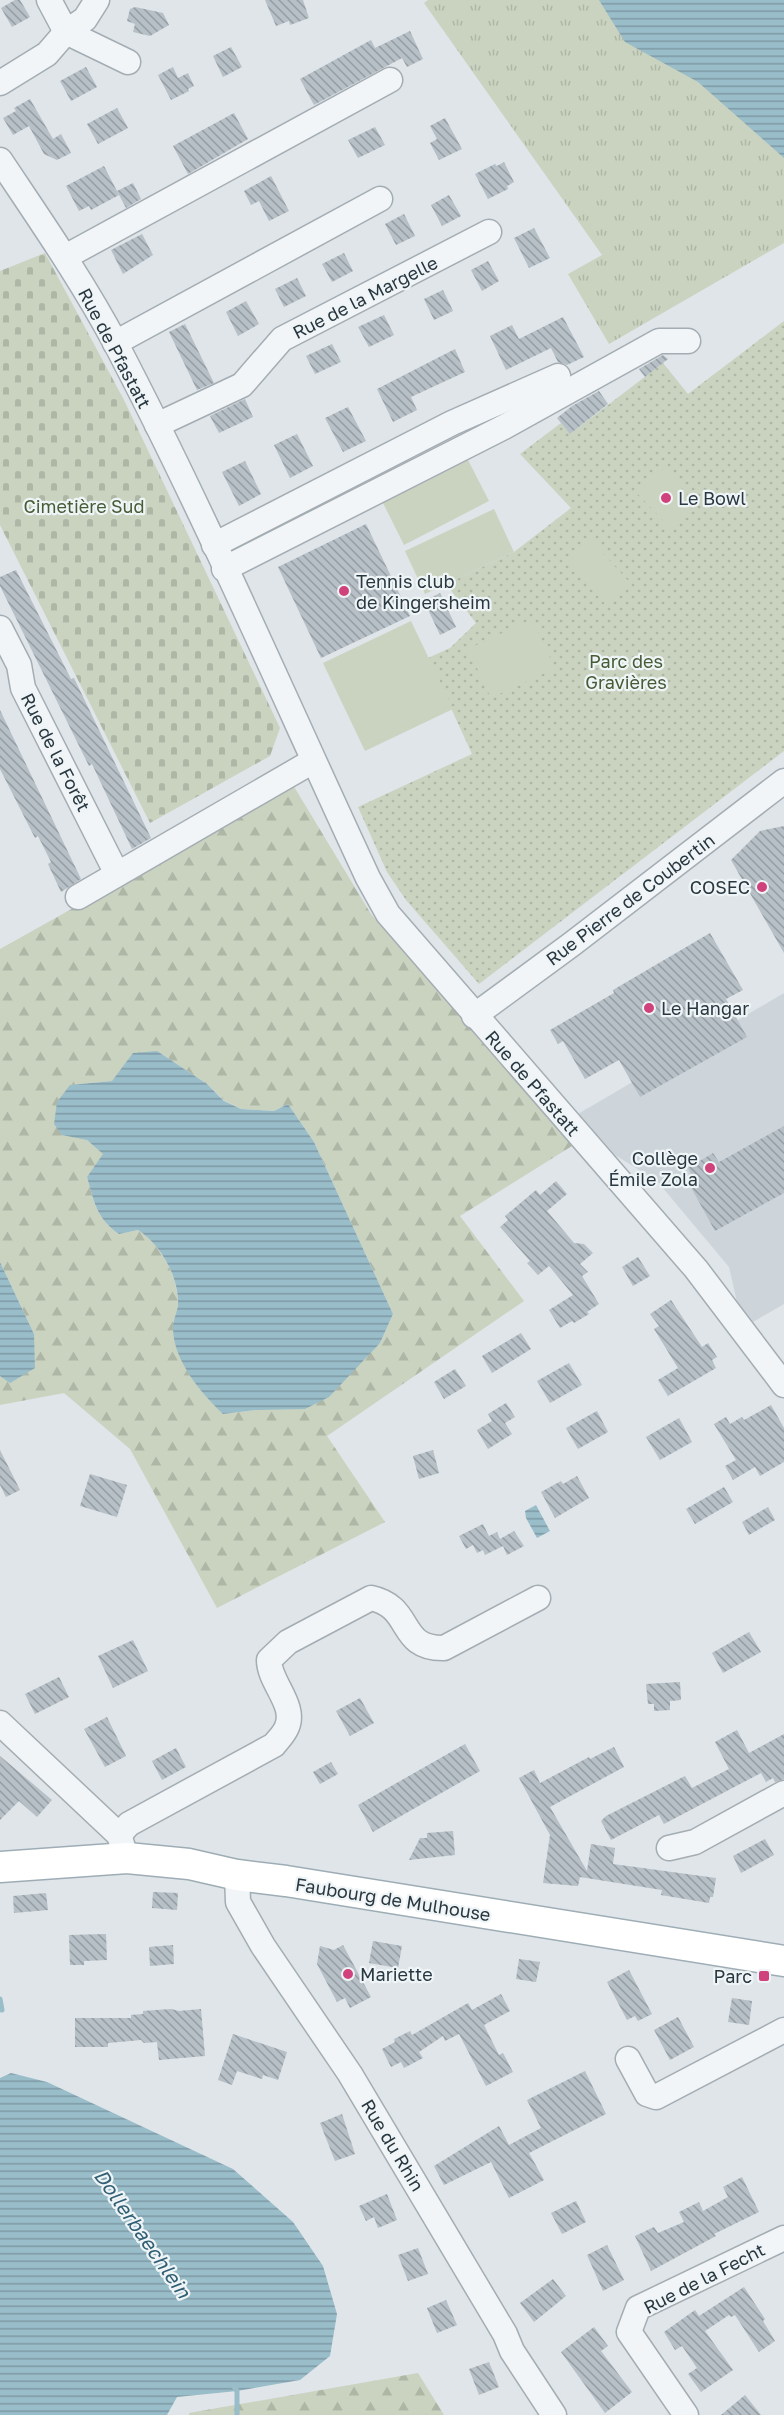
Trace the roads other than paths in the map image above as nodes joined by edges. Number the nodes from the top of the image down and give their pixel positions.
1 (48, 0) edge
2 (97, 0) edge
3 (66, 32) junction
4 (128, 62) dead end
5 (390, 80) dead end
6 (0, 82) edge
7 (2, 168) edge
8 (380, 199) dead end
9 (489, 232) dead end
10 (65, 257) junction
11 (688, 341) dead end
12 (115, 343) junction
13 (558, 376) dead end
14 (157, 425) junction
15 (214, 545) junction
16 (224, 569) junction
17 (0, 628) edge
18 (313, 760) junction
19 (784, 780) edge
20 (117, 874) junction
21 (78, 897) dead end
22 (474, 1016) junction
23 (784, 1385) edge
24 (538, 1598) dead end
25 (0, 1723) edge
26 (784, 1793) edge
27 (123, 1846) junction
28 (669, 1848) dead end
29 (0, 1867) edge
30 (237, 1875) junction
31 (784, 1961) edge
32 (784, 2030) edge
33 (628, 2059) dead end
34 (784, 2238) edge
35 (554, 2415) edge
36 (686, 2415) edge

1 - 3 street
2 - 3 street
3 - 4 street
3 - 6 street
5 - 10 street
7 - 10 street, Rue de Pfastatt
8 - 12 street
9 - 14 street, Rue de la Margelle
10 - 12 street, Rue de Pfastatt
11 - 16 street
12 - 14 street, Rue de Pfastatt
13 - 15 street
14 - 15 street, Rue de Pfastatt
15 - 16 street, Rue de Pfastatt
16 - 18 street, Rue de Pfastatt
17 - 20 street, Rue de la Forêt
18 - 20 street
18 - 22 street, Rue de Pfastatt
19 - 22 street, Rue Pierre de Coubertin
20 - 21 street
22 - 23 street, Rue de Pfastatt
24 - 27 street
25 - 27 street
26 - 28 street
27 - 29 main road, Faubourg de Mulhouse
27 - 30 main road, Faubourg de Mulhouse
30 - 31 main road, Faubourg de Mulhouse
30 - 35 street, Rue du Rhin
32 - 33 street
34 - 36 street, Rue de la Fecht

